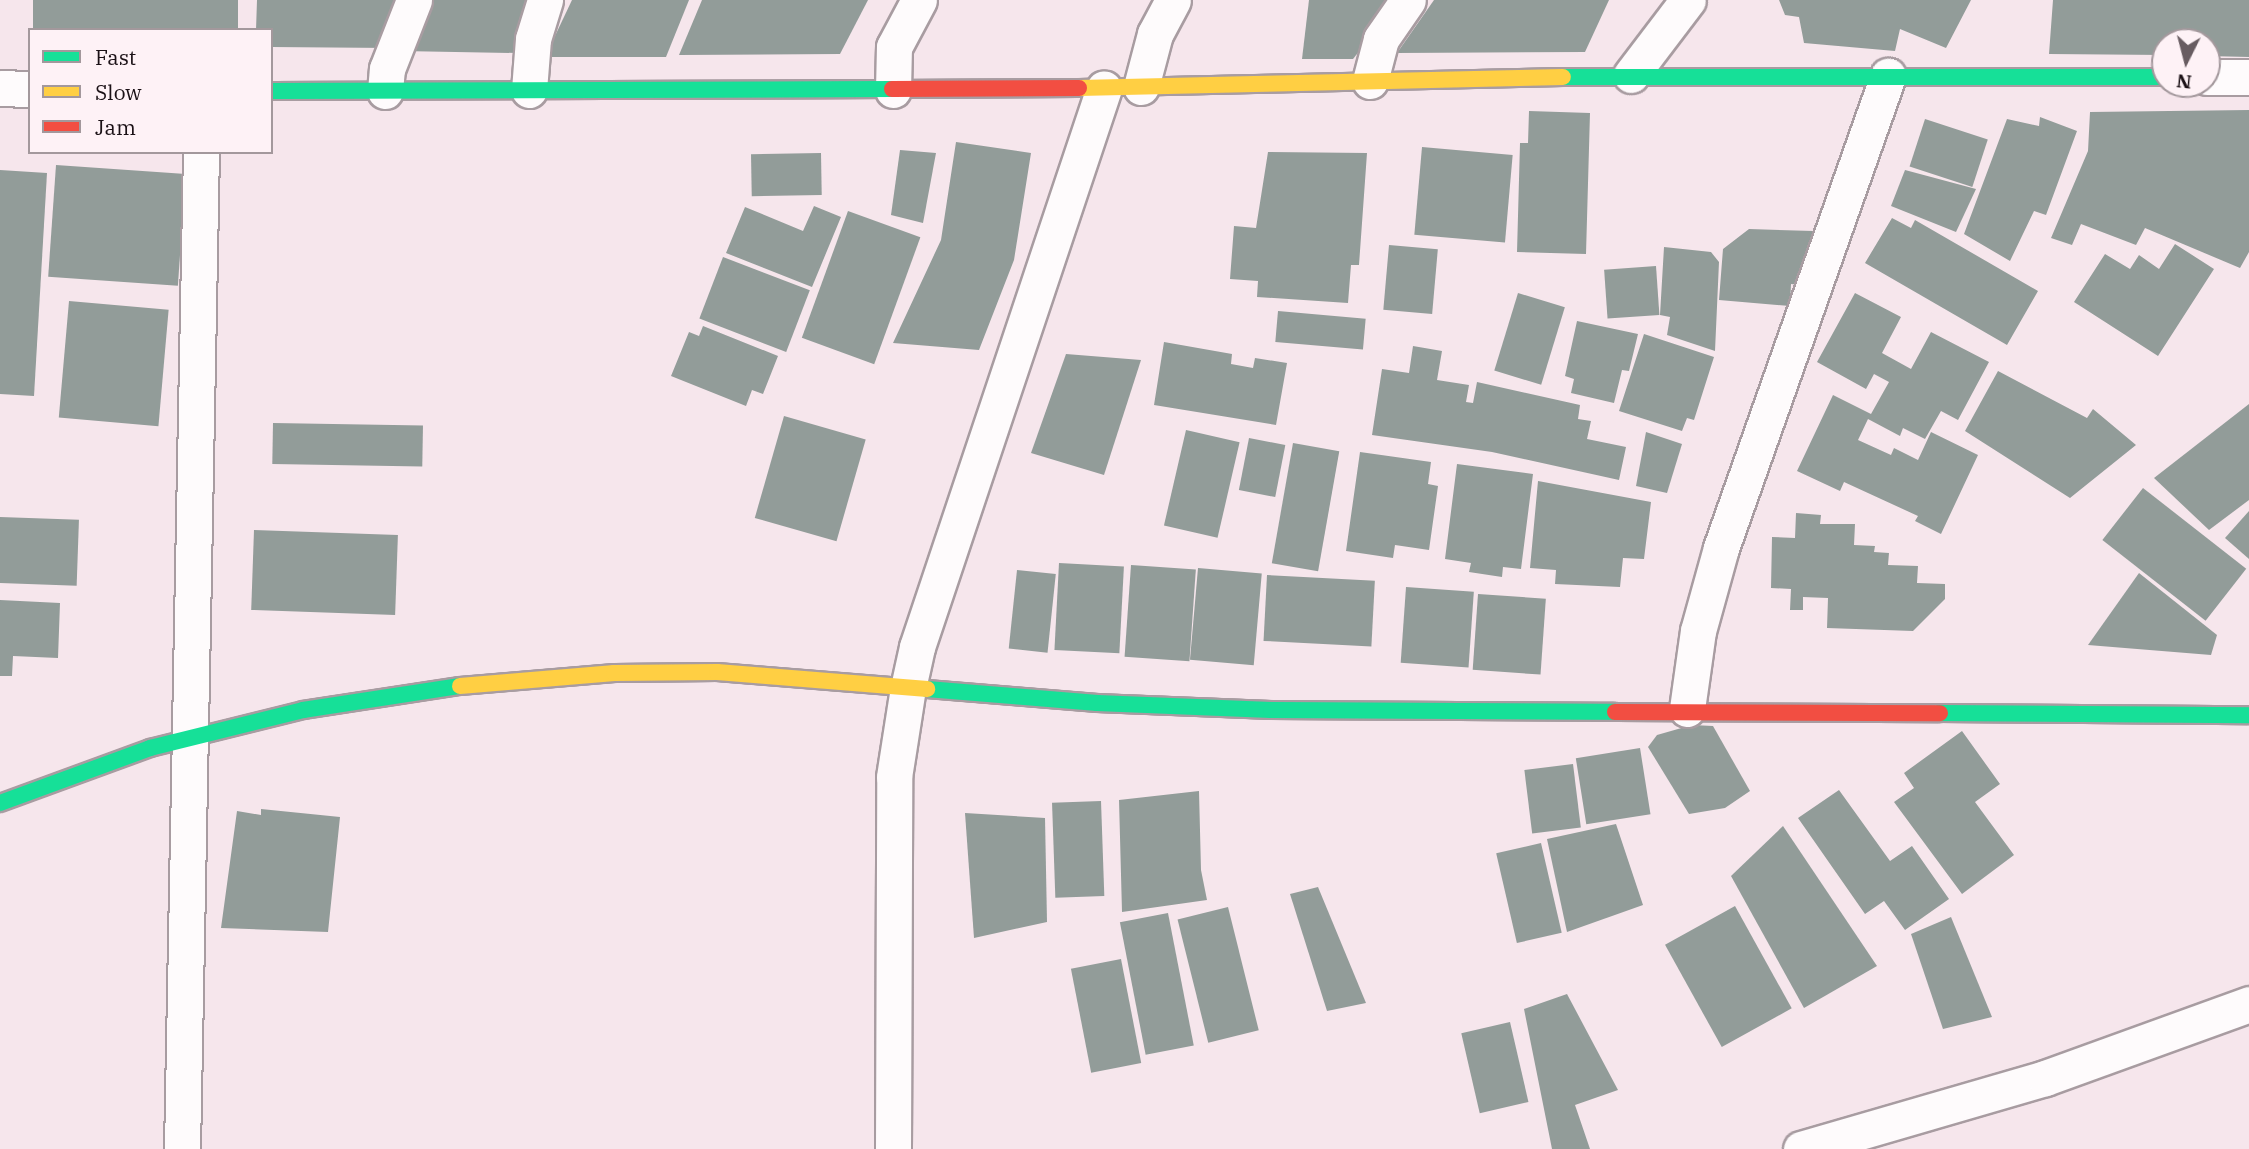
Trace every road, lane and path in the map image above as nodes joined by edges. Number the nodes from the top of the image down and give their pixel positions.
1 (414, 0) edge
2 (545, 0) edge
3 (919, 0) edge
4 (1173, 0) edge
5 (1408, 0) edge
6 (1688, 0) edge
7 (1631, 75) junction
8 (1888, 76) junction
9 (2151, 76) edge
10 (2221, 77) edge
11 (2249, 77) edge
12 (1370, 80) junction
13 (1141, 87) junction
14 (1104, 88) junction
15 (0, 89) edge
16 (28, 89) edge
17 (385, 90) junction
18 (529, 90) junction
19 (893, 90) junction
20 (273, 91) edge
21 (201, 154) edge
22 (908, 688) junction
23 (1687, 709) junction
24 (2249, 715) edge
25 (190, 737) junction
26 (0, 803) edge
27 (2249, 1004) edge
28 (182, 1149) edge
29 (893, 1149) edge
30 (1801, 1149) edge

1 - 17 street
2 - 18 street
3 - 19 street
4 - 13 street
5 - 12 street
6 - 7 street
7 - 8 street
7 - 12 street
8 - 9 street
8 - 23 street
10 - 11 street
12 - 13 street
13 - 14 street
14 - 19 street
14 - 22 street
15 - 16 street
17 - 18 street
17 - 20 street
18 - 19 street
21 - 25 street
22 - 23 street
22 - 25 street
22 - 29 street
23 - 24 street
25 - 26 street
25 - 28 street
27 - 30 street

